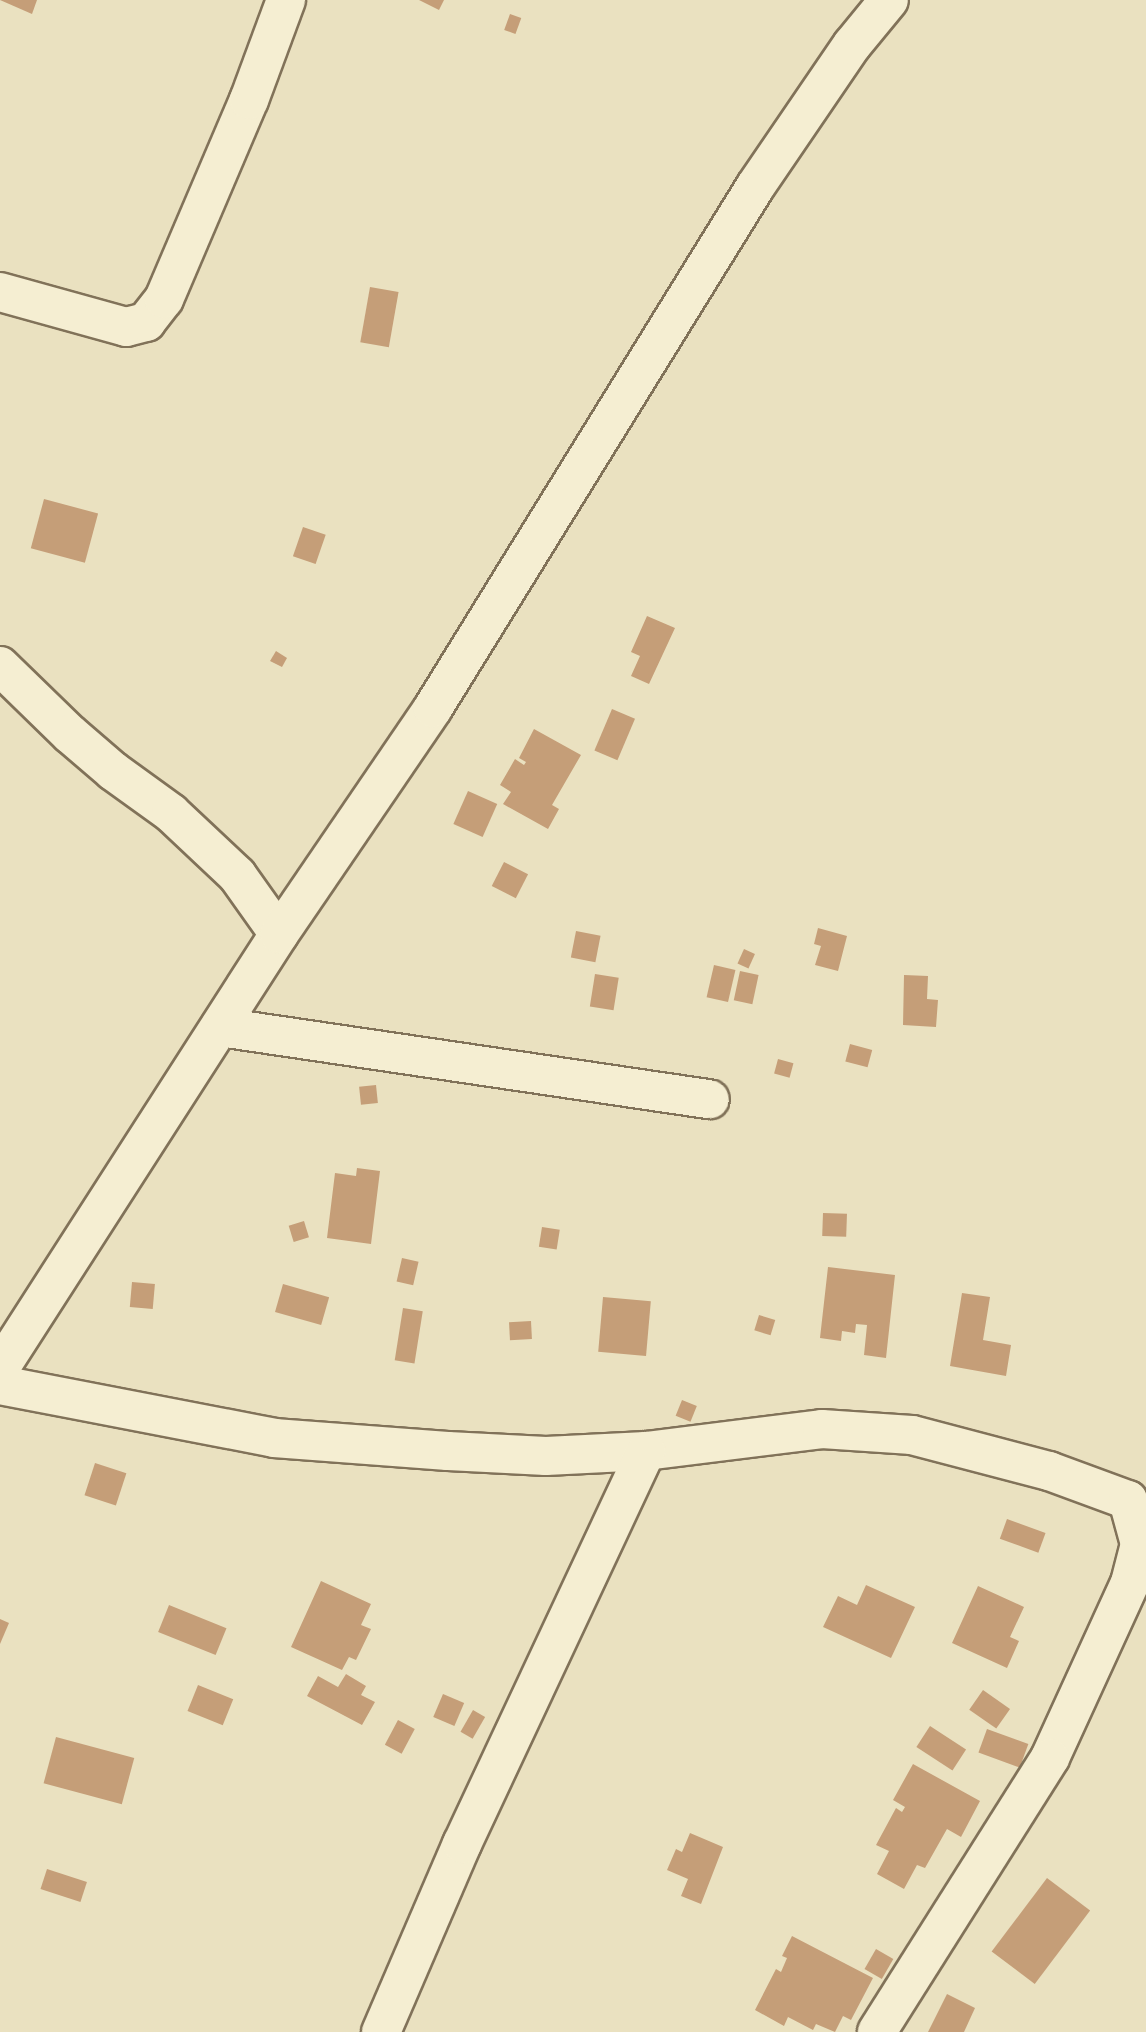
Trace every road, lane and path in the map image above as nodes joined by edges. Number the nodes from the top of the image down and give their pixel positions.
1 (286, 0) edge
2 (888, 0) edge
3 (0, 292) edge
4 (0, 666) edge
5 (279, 934) junction
6 (220, 1027) junction
7 (710, 1099) dead end
8 (0, 1368) edge
9 (0, 1385) edge
10 (646, 1451) junction
11 (1137, 1505) edge
12 (381, 2032) edge
13 (877, 2032) edge

1 - 3 street
2 - 5 street
4 - 5 street
5 - 6 street
6 - 7 street
6 - 8 street
9 - 10 street
10 - 11 street
10 - 12 street
11 - 13 street

